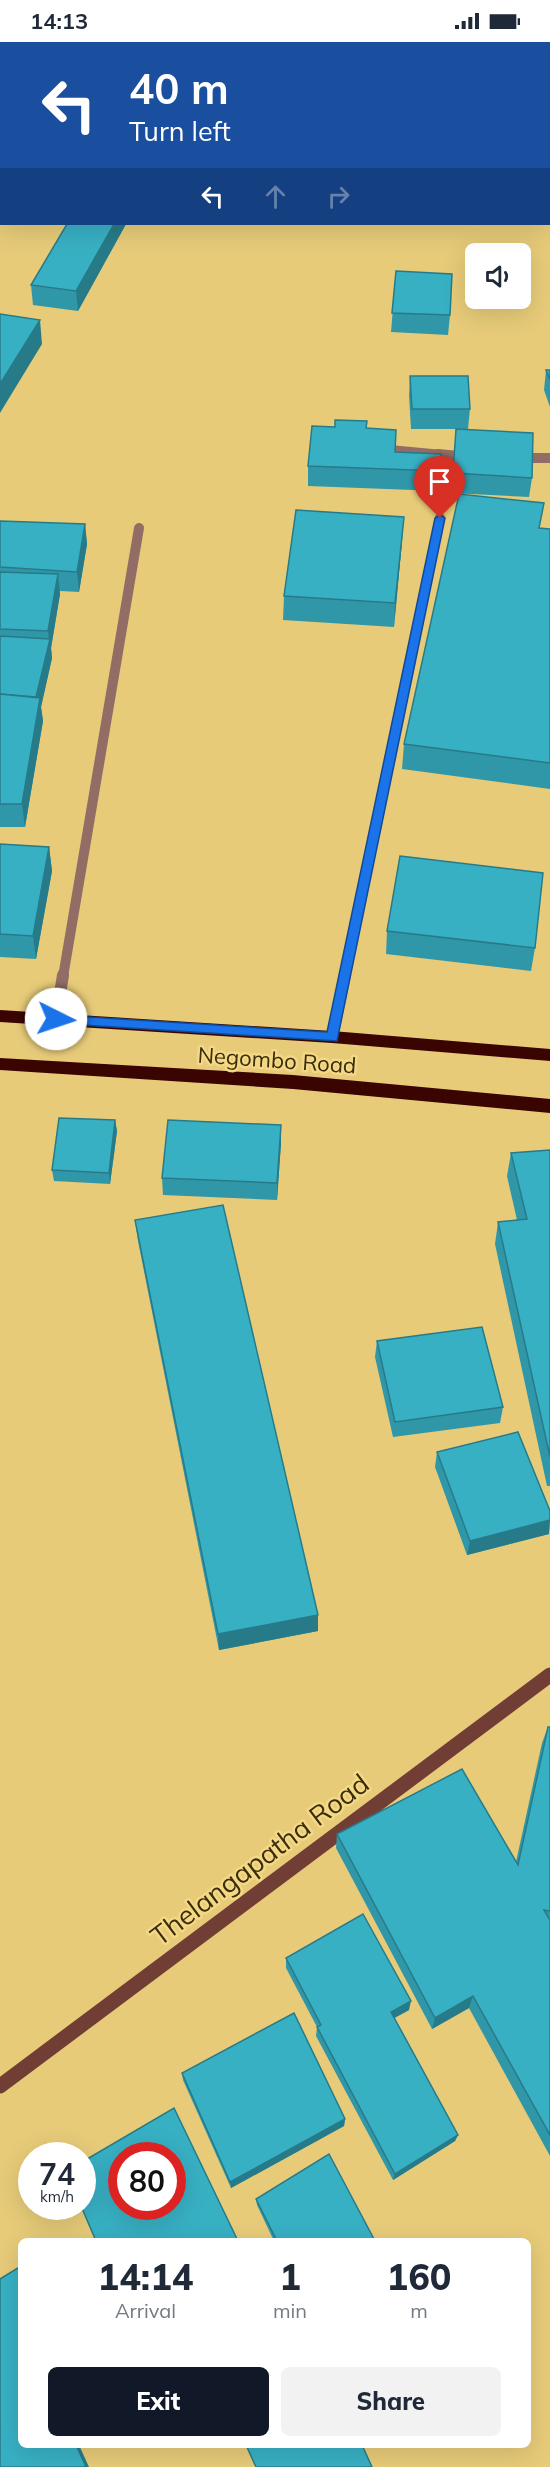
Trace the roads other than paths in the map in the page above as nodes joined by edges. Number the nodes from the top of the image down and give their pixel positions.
1 (368, 447) edge
2 (484, 458) edge
3 (506, 458) edge
4 (550, 458) edge
5 (440, 518) dead end
6 (139, 528) dead end
7 (0, 1016) edge
8 (56, 1019) junction
9 (332, 1037) junction
10 (550, 1055) edge
11 (0, 1064) edge
12 (550, 1106) edge
13 (550, 1675) edge
14 (0, 2086) edge

1 - 2 street
3 - 4 street
5 - 9 street
6 - 8 street
7 - 8 highway, Negombo Road
8 - 9 highway, Negombo Road
9 - 10 highway, Negombo Road
11 - 12 highway, Negombo Road
13 - 14 street, Thelangapatha Road

